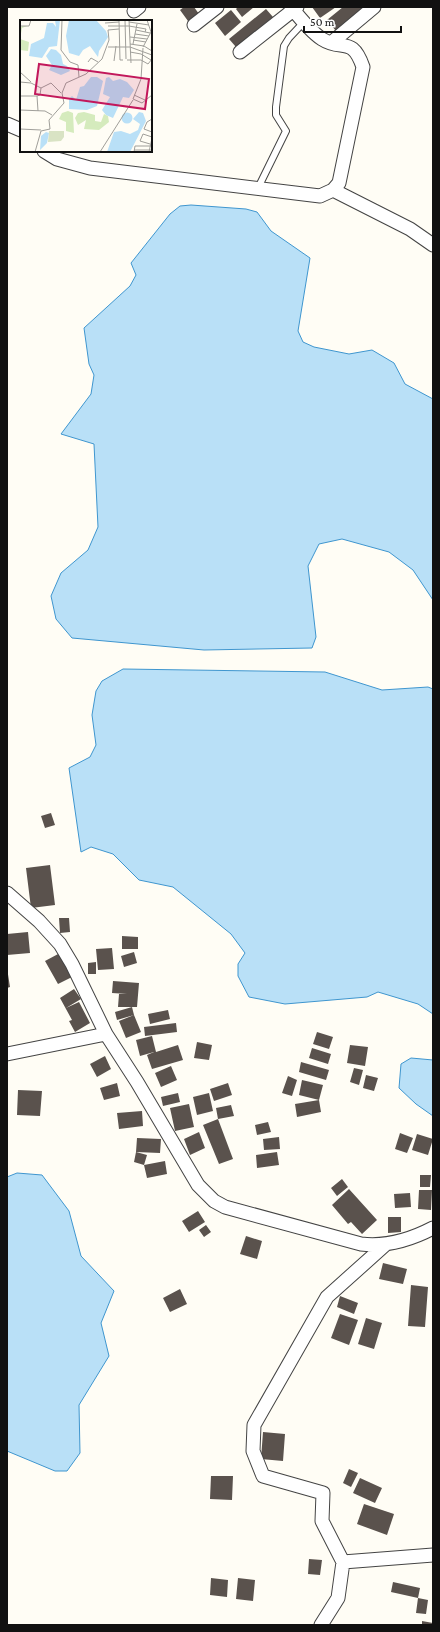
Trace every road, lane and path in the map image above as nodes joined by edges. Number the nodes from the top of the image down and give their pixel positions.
1 (217, 7) edge
2 (374, 7) edge
3 (294, 8) edge
4 (304, 22) junction
5 (194, 26) dead end
6 (331, 43) junction
7 (240, 52) dead end
8 (7, 124) edge
9 (20, 130) edge
10 (46, 152) edge
11 (258, 188) junction
12 (333, 190) junction
13 (433, 245) edge
14 (7, 893) edge
15 (106, 1034) junction
16 (7, 1054) edge
17 (433, 1228) edge
18 (385, 1244) junction
19 (433, 1555) edge
20 (343, 1562) junction
21 (321, 1625) edge

1 - 5 street
2 - 6 street
3 - 4 street
3 - 7 street
4 - 6 street
4 - 11 lane
6 - 12 street
8 - 9 street
10 - 11 street
11 - 12 street
12 - 13 street
14 - 15 street
15 - 16 street
15 - 18 street
17 - 18 street
18 - 20 street
19 - 20 street
20 - 21 street

